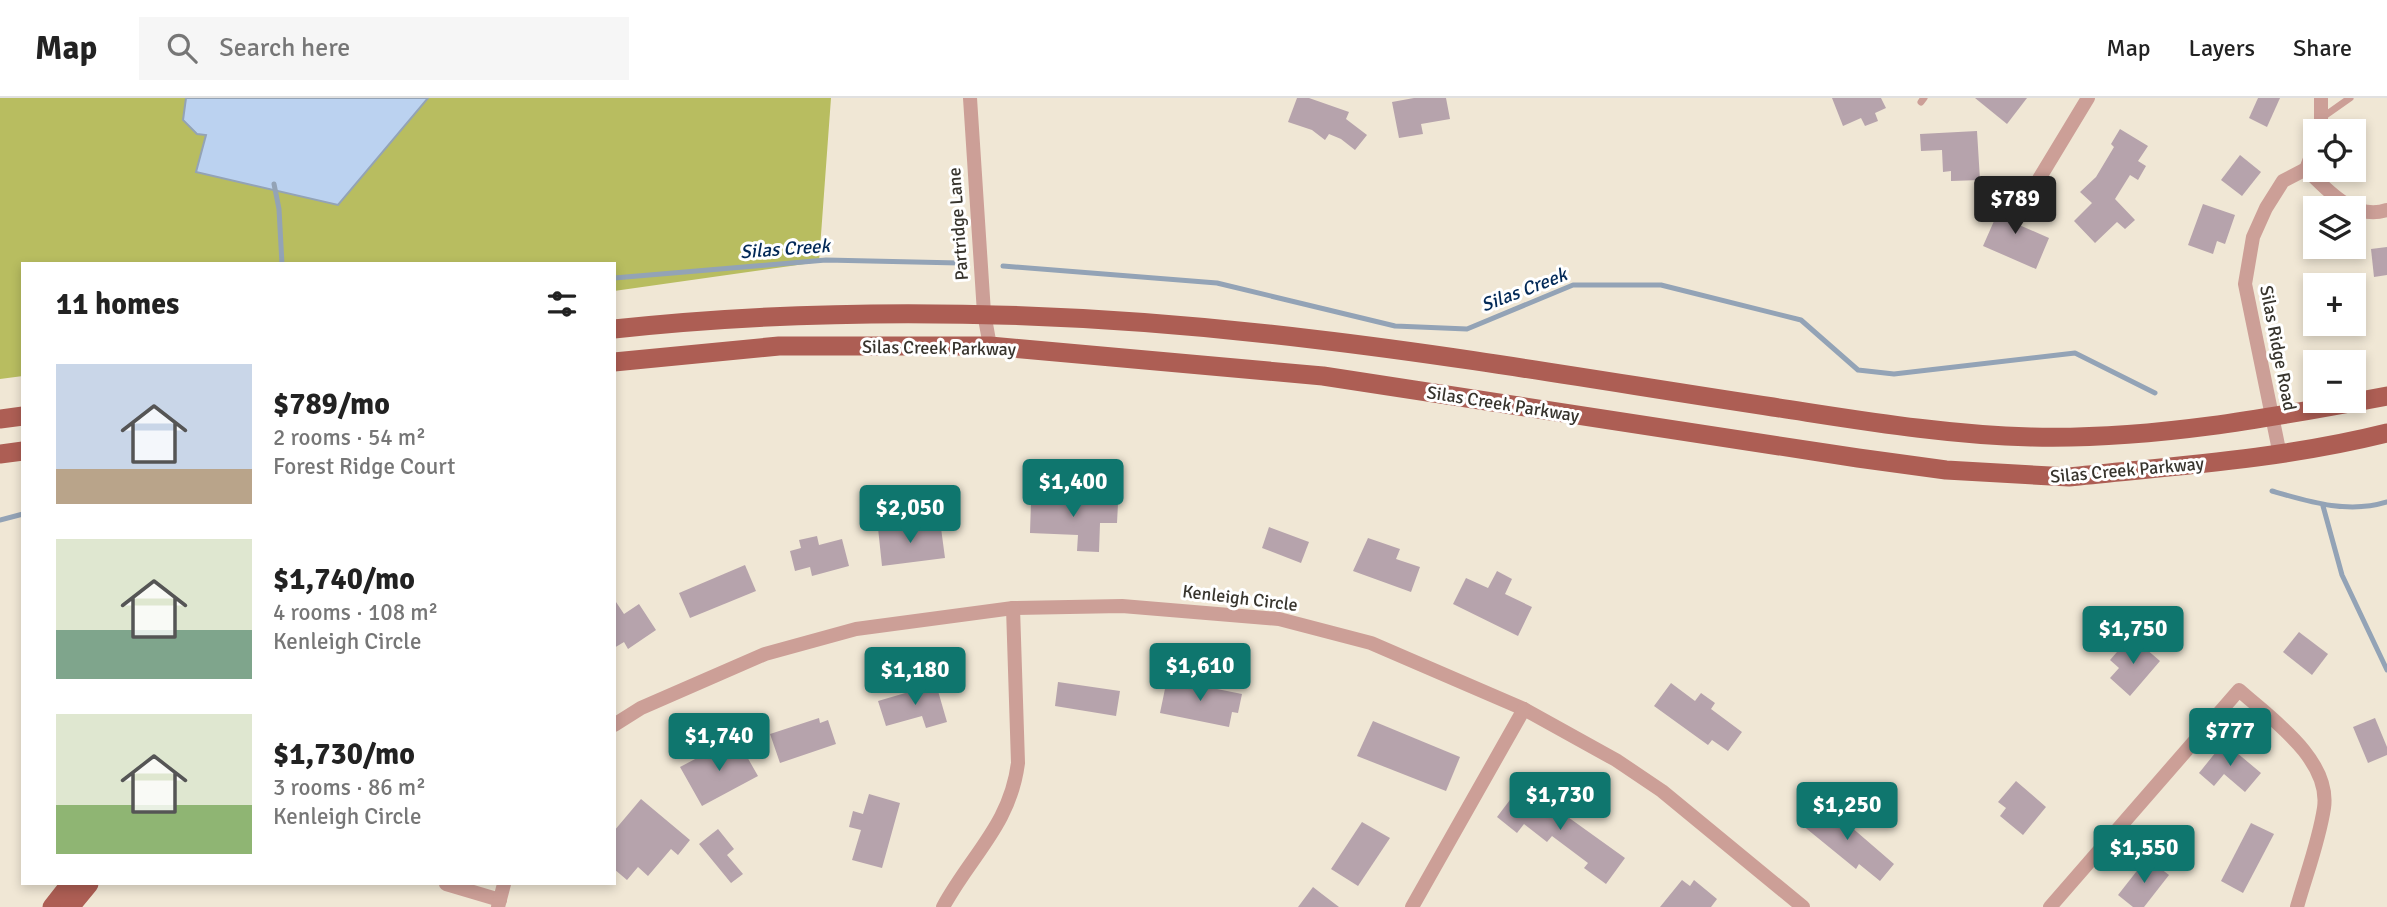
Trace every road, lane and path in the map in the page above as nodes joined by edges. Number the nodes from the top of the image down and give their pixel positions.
1 (970, 98) edge
2 (2088, 98) edge
3 (2321, 98) edge
4 (2350, 98) edge
5 (2322, 119) edge
6 (2327, 119) edge
7 (2303, 171) edge
8 (2321, 182) edge
9 (2036, 184) dead end
10 (2387, 210) edge
11 (984, 313) junction
12 (616, 329) edge
13 (990, 346) junction
14 (616, 362) edge
15 (2387, 396) edge
16 (21, 416) edge
17 (2272, 416) junction
18 (0, 419) edge
19 (2387, 433) edge
20 (21, 451) edge
21 (0, 454) edge
22 (2280, 455) junction
23 (1013, 608) junction
24 (1524, 709) junction
25 (616, 724) edge
26 (69, 885) edge
27 (88, 885) edge
28 (449, 885) edge
29 (504, 885) edge
30 (499, 903) edge
31 (52, 907) edge
32 (70, 907) edge
33 (943, 907) edge
34 (1412, 907) edge
35 (1803, 907) edge
36 (2050, 907) edge
37 (2297, 907) edge

1 - 11 street, Partridge Lane
2 - 9 street
3 - 5 street
4 - 6 lane
7 - 17 street, Silas Ridge Road
8 - 10 street
11 - 12 main road, Silas Creek Parkway
11 - 13 street, Partridge Lane
11 - 17 main road, Silas Creek Parkway
13 - 14 main road, Silas Creek Parkway
13 - 22 main road, Silas Creek Parkway
15 - 17 main road, Silas Creek Parkway
16 - 18 main road
17 - 22 street, Silas Ridge Road
19 - 22 main road, Silas Creek Parkway
20 - 21 main road
23 - 24 street, Kenleigh Circle
23 - 25 street, Kenleigh Circle
23 - 33 street
24 - 34 street
24 - 35 street, Kenleigh Circle
26 - 31 main road
27 - 32 main road
28 - 30 street
29 - 30 street
36 - 37 street

